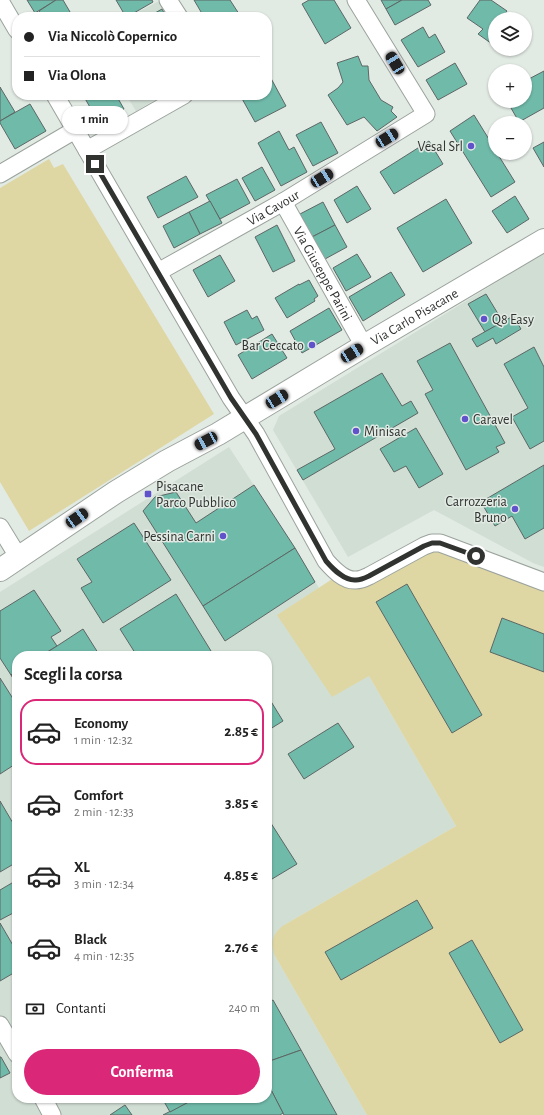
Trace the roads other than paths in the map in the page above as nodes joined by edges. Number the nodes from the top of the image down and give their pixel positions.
1 (168, 0) edge
2 (356, 0) edge
3 (0, 1) edge
4 (176, 12) edge
5 (12, 21) edge
6 (58, 100) edge
7 (175, 100) edge
8 (75, 130) junction
9 (87, 150) junction
10 (0, 174) edge
11 (283, 202) junction
12 (544, 240) edge
13 (158, 272) junction
14 (364, 346) junction
15 (245, 418) junction
16 (0, 527) edge
17 (19, 558) junction
18 (0, 570) edge
19 (544, 582) edge
20 (0, 1025) edge
21 (12, 1045) edge
22 (45, 1103) edge
23 (52, 1115) edge

1 - 4 street
2 - 11 street, Via Cavour
3 - 5 street
6 - 8 street
7 - 9 street
8 - 9 street
8 - 10 street
9 - 13 street
11 - 13 street, Via Cavour
11 - 14 street, Via Giuseppe Parini
12 - 14 street, Via Carlo Pisacane
13 - 15 street
14 - 15 street, Via Carlo Pisacane
15 - 17 street, Via Carlo Pisacane
15 - 19 street
16 - 17 street
17 - 18 street, Via Carlo Pisacane
20 - 21 street
22 - 23 street

